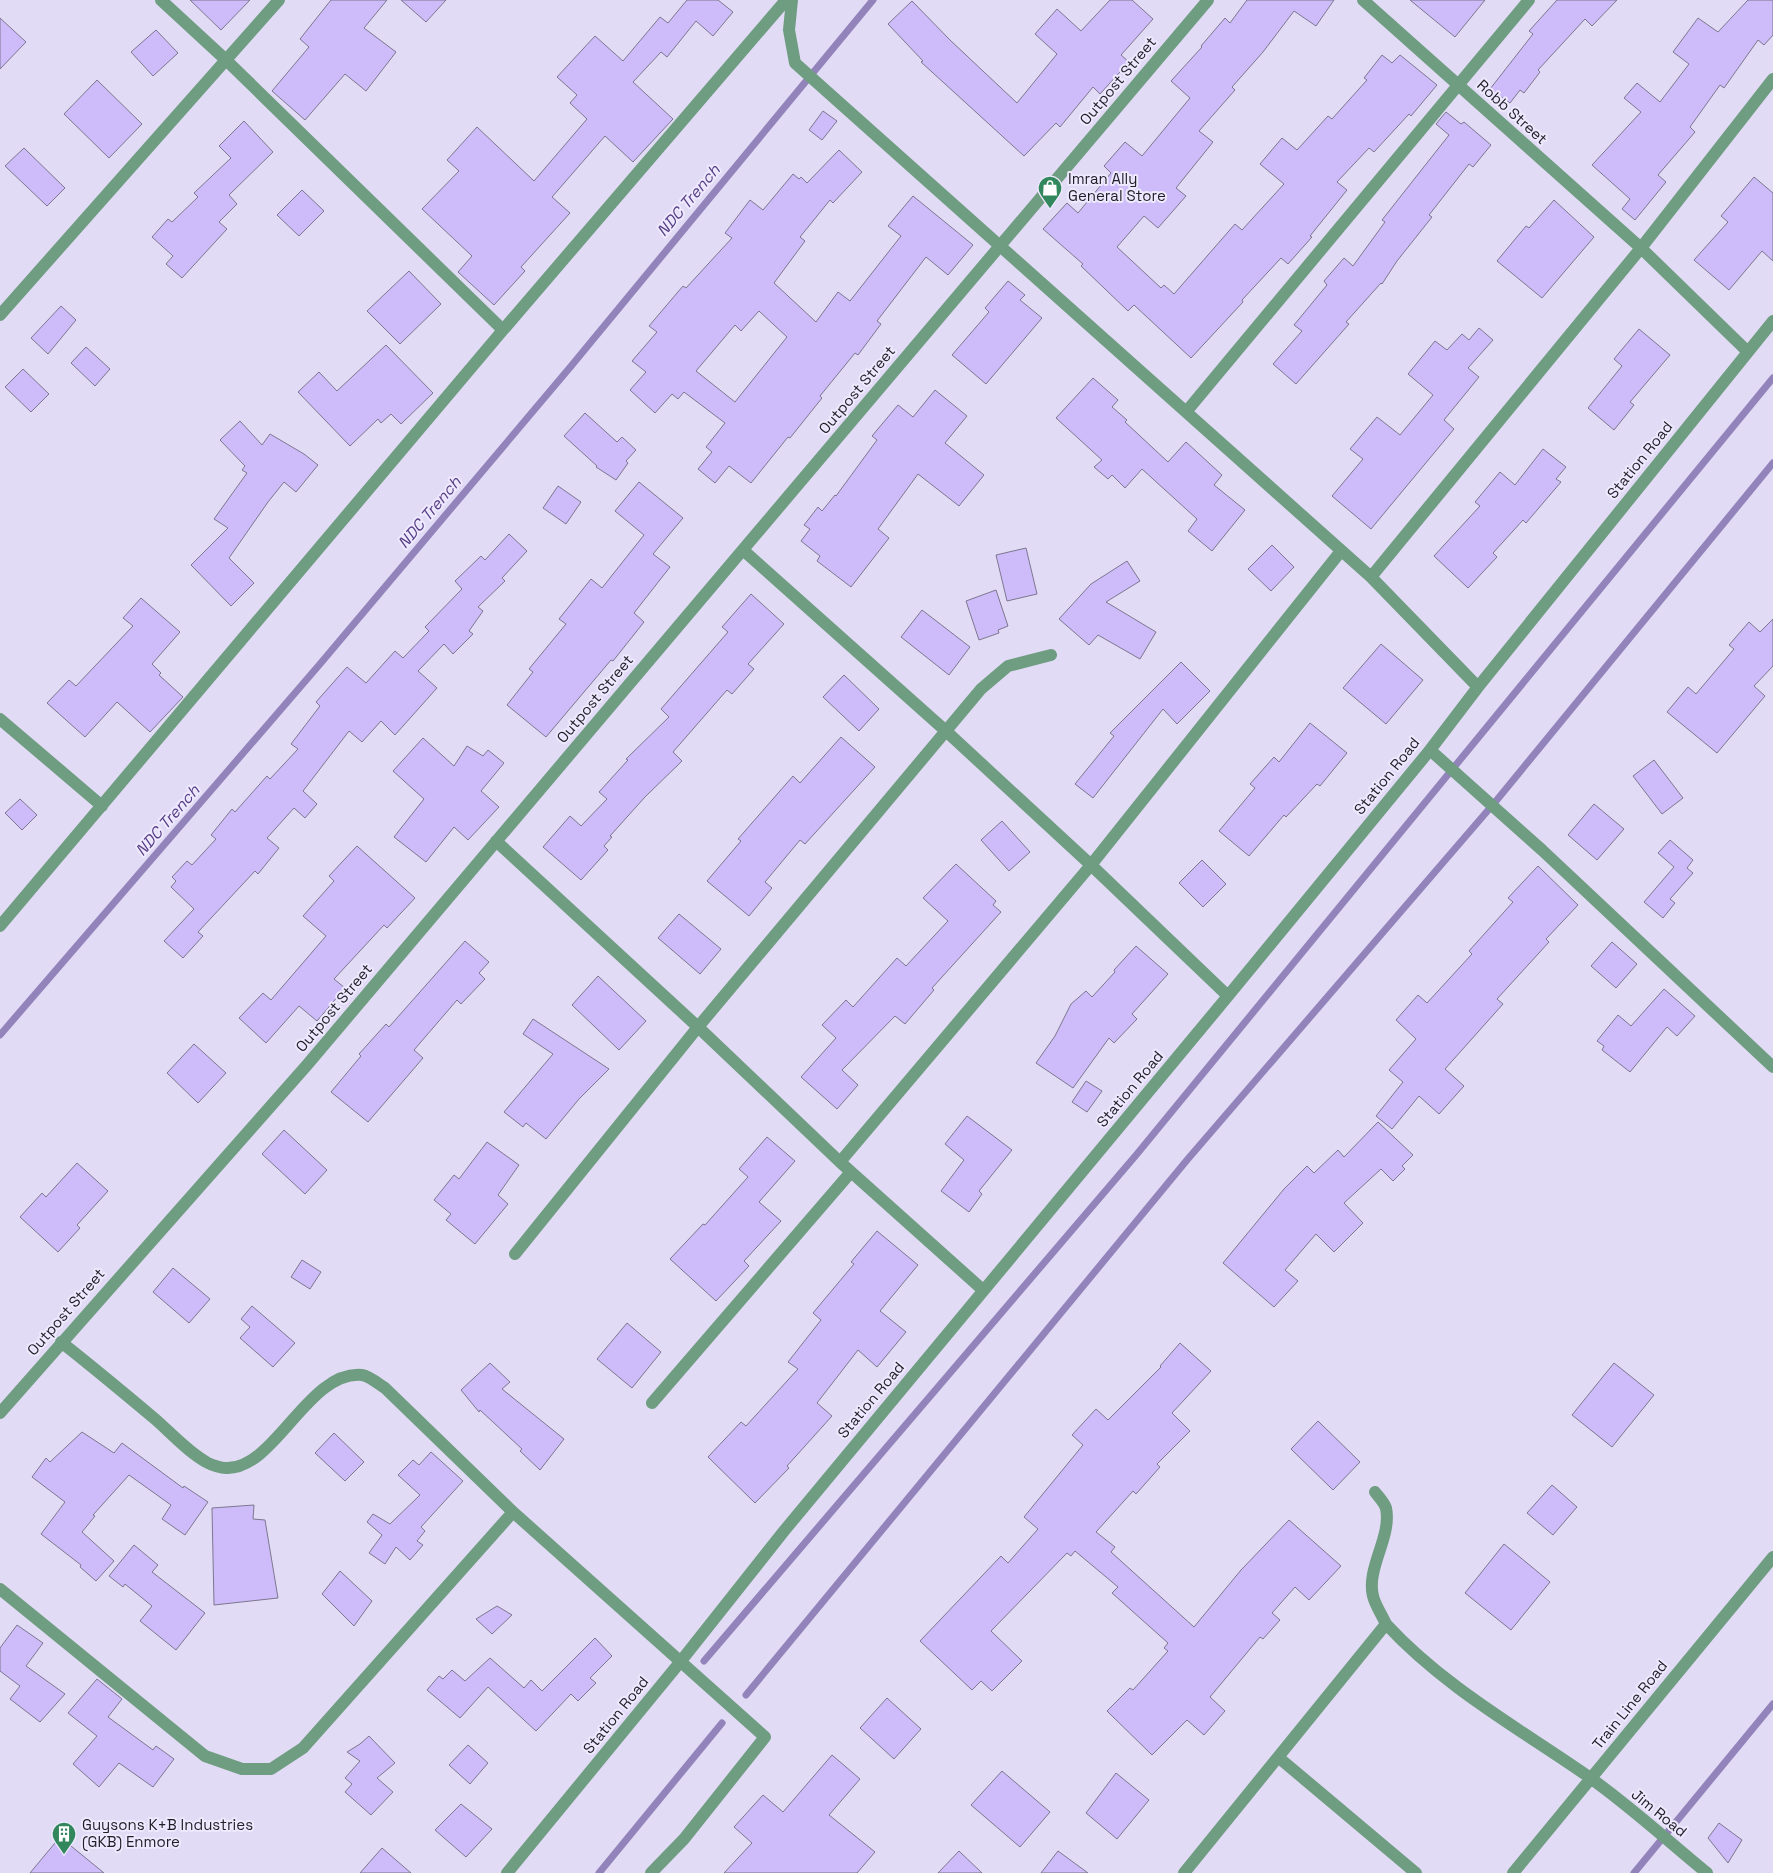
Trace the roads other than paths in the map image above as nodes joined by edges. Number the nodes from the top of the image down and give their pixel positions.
1 (161, 0) edge
2 (279, 0) edge
3 (786, 0) edge
4 (792, 0) edge
5 (1208, 0) edge
6 (1363, 0) edge
7 (1529, 0) edge
8 (226, 60) junction
9 (1773, 79) edge
10 (1458, 86) junction
11 (999, 246) junction
12 (1641, 248) junction
13 (0, 315) edge
14 (1773, 322) edge
15 (503, 330) junction
16 (1748, 352) junction
17 (1186, 412) junction
18 (743, 550) junction
19 (1341, 550) junction
20 (1371, 576) junction
21 (1051, 655) dead end
22 (1478, 687) junction
23 (0, 719) edge
24 (946, 732) junction
25 (1430, 750) junction
26 (102, 806) junction
27 (496, 842) junction
28 (1092, 865) junction
29 (0, 926) edge
30 (1228, 996) junction
31 (698, 1027) junction
32 (1773, 1067) edge
33 (840, 1162) junction
34 (851, 1172) junction
35 (515, 1254) dead end
36 (984, 1290) junction
37 (62, 1342) junction
38 (652, 1403) dead end
39 (0, 1413) edge
40 (1375, 1492) dead end
41 (513, 1512) junction
42 (1773, 1557) edge
43 (0, 1589) edge
44 (1386, 1624) junction
45 (681, 1661) junction
46 (1278, 1757) junction
47 (1591, 1779) junction
48 (507, 1873) edge
49 (651, 1873) edge
50 (1184, 1873) edge
51 (1416, 1873) edge
52 (1513, 1873) edge
53 (1707, 1873) edge

1 - 8 street
2 - 8 street
3 - 15 street
4 - 11 street
5 - 11 street, Outpost Street
6 - 10 street, Robb Street
7 - 10 street
8 - 13 street
8 - 15 street
9 - 12 street
10 - 12 street, Robb Street
10 - 17 street
11 - 17 street
11 - 18 street, Outpost Street
12 - 16 street, Robb Street
12 - 20 street
14 - 16 street, Station Road
15 - 26 street
16 - 22 street, Station Road
17 - 19 street
18 - 24 street
18 - 27 street, Outpost Street
19 - 20 street
19 - 28 street
20 - 22 street
21 - 24 street
22 - 25 street, Station Road
23 - 26 street
24 - 28 street
24 - 31 street
25 - 30 street, Station Road
25 - 32 street
26 - 29 street
27 - 31 street
27 - 37 street, Outpost Street
28 - 30 street
28 - 33 street
30 - 36 street, Station Road
31 - 33 street
31 - 35 street
33 - 34 street
34 - 36 street
34 - 38 street
36 - 45 street, Station Road
37 - 39 street, Outpost Street
37 - 41 street
40 - 44 street, Jim Road
41 - 43 street
41 - 45 street
42 - 47 street, Train Line Road
44 - 46 street
44 - 47 street, Jim Road
45 - 48 street, Station Road
45 - 49 street
46 - 50 street
46 - 51 street
47 - 52 street, Train Line Road
47 - 53 street, Jim Road

